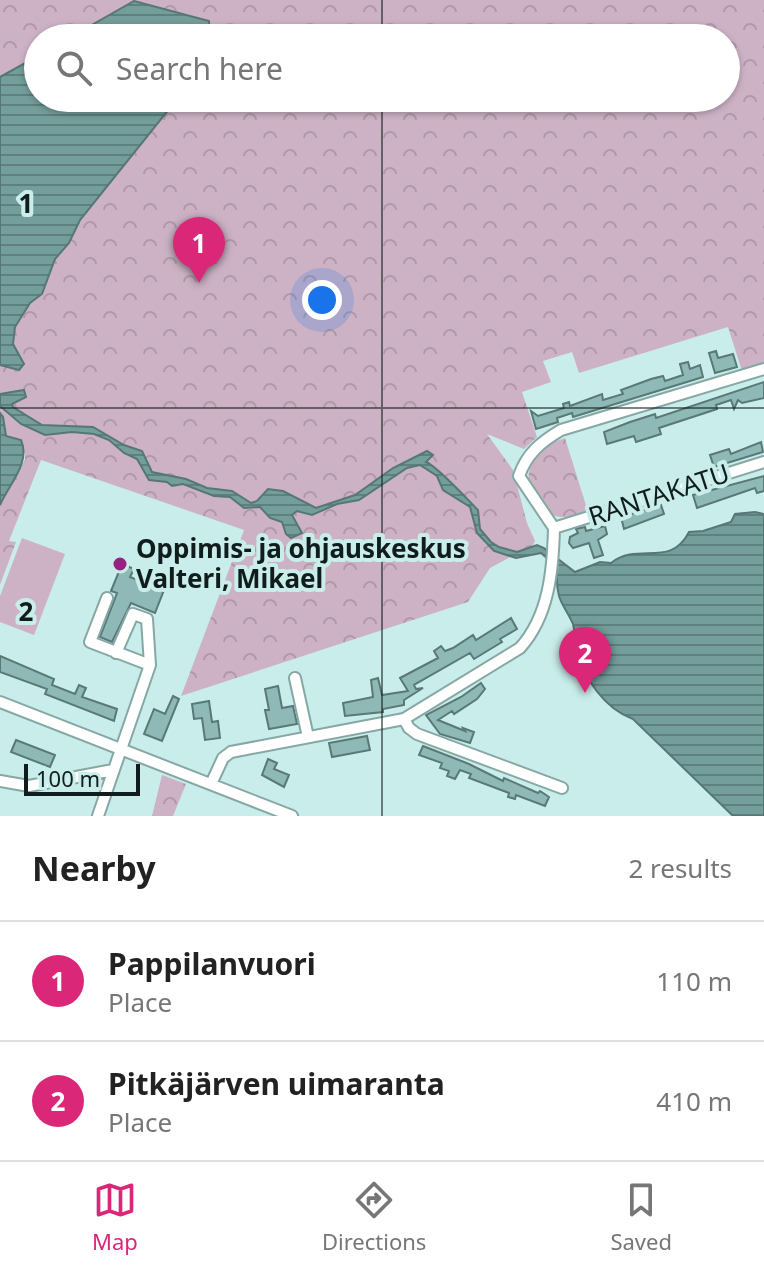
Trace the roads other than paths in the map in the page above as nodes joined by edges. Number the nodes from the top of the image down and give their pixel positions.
1 (764, 369) edge
2 (764, 462) edge
3 (554, 528) junction
4 (107, 598) dead end
5 (116, 653) junction
6 (150, 665) junction
7 (295, 678) dead end
8 (0, 702) edge
9 (404, 719) junction
10 (308, 737) junction
11 (120, 749) junction
12 (113, 770) junction
13 (0, 781) edge
14 (211, 784) junction
15 (562, 788) dead end
16 (98, 816) edge
17 (292, 816) edge

1 - 3 street
2 - 3 street, RANTAKATU
3 - 9 street
4 - 5 street
5 - 6 street
5 - 6 street
6 - 11 street
7 - 10 street
8 - 11 street
9 - 10 street
9 - 15 street
10 - 14 street
11 - 12 street
11 - 14 street
12 - 13 street
12 - 16 street
14 - 17 street

